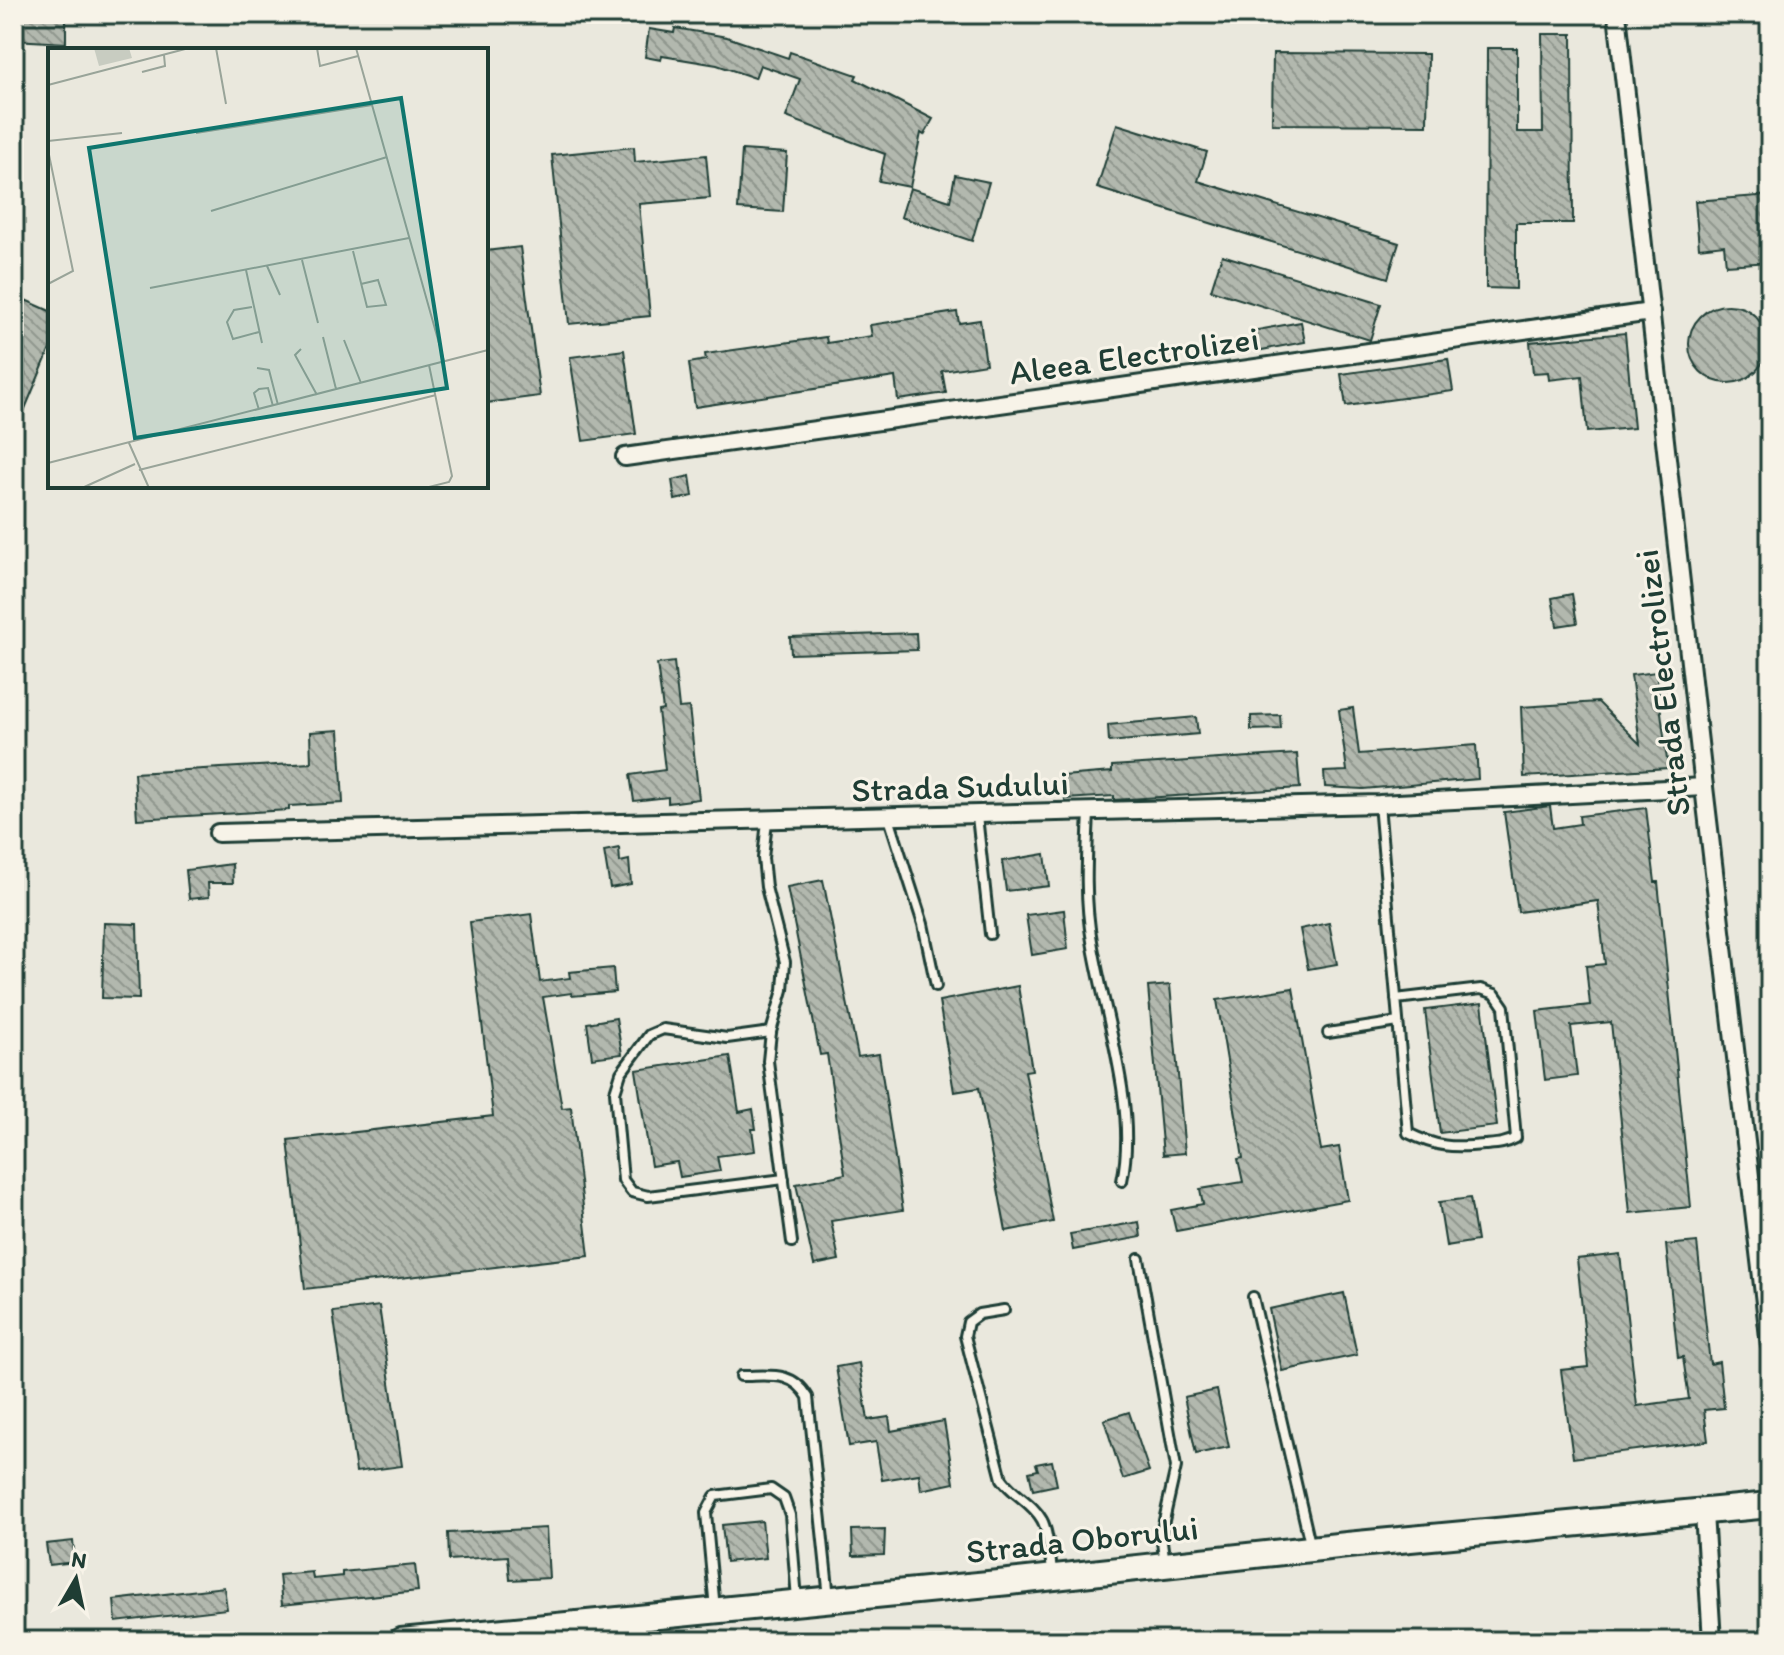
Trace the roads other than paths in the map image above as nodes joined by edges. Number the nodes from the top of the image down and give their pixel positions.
1 (1617, 14) edge
2 (1651, 312) junction
3 (625, 457) dead end
4 (1704, 787) junction
5 (1379, 804) junction
6 (1089, 813) junction
7 (977, 816) junction
8 (889, 818) junction
9 (767, 821) junction
10 (218, 833) dead end
11 (990, 934) dead end
12 (936, 986) dead end
13 (1396, 999) junction
14 (1398, 1022) junction
15 (771, 1032) junction
16 (1328, 1033) dead end
17 (784, 1179) junction
18 (1122, 1181) dead end
19 (792, 1242) dead end
20 (1139, 1259) dead end
21 (1253, 1297) dead end
22 (1004, 1310) dead end
23 (1770, 1345) edge
24 (741, 1376) dead end
25 (1770, 1505) edge
26 (1704, 1513) junction
27 (1311, 1549) junction
28 (1166, 1565) junction
29 (1053, 1577) junction
30 (829, 1599) junction
31 (798, 1602) junction
32 (715, 1610) junction
33 (401, 1641) edge
34 (1712, 1641) edge

1 - 2 street, Strada Electrolizei
2 - 3 street, Aleea Electrolizei
2 - 4 street, Strada Electrolizei
4 - 5 street, Strada Sudului
4 - 23 street, Strada Electrolizei
5 - 6 street, Strada Sudului
5 - 13 lane
6 - 7 street, Strada Sudului
6 - 18 lane
7 - 8 street, Strada Sudului
7 - 11 lane
8 - 9 street, Strada Sudului
8 - 12 lane
9 - 10 street, Strada Sudului
9 - 15 lane
13 - 14 lane
13 - 14 lane
14 - 16 lane
15 - 17 lane
15 - 17 lane
17 - 19 lane
20 - 28 lane
21 - 27 lane
22 - 29 lane
24 - 30 lane
25 - 26 main road, Strada Oborului
26 - 27 main road, Strada Oborului
26 - 34 street
27 - 28 main road, Strada Oborului
28 - 29 main road, Strada Oborului
29 - 30 main road, Strada Oborului
30 - 31 main road, Strada Oborului
31 - 32 main road, Strada Oborului
31 - 32 lane
32 - 33 main road, Strada Oborului

